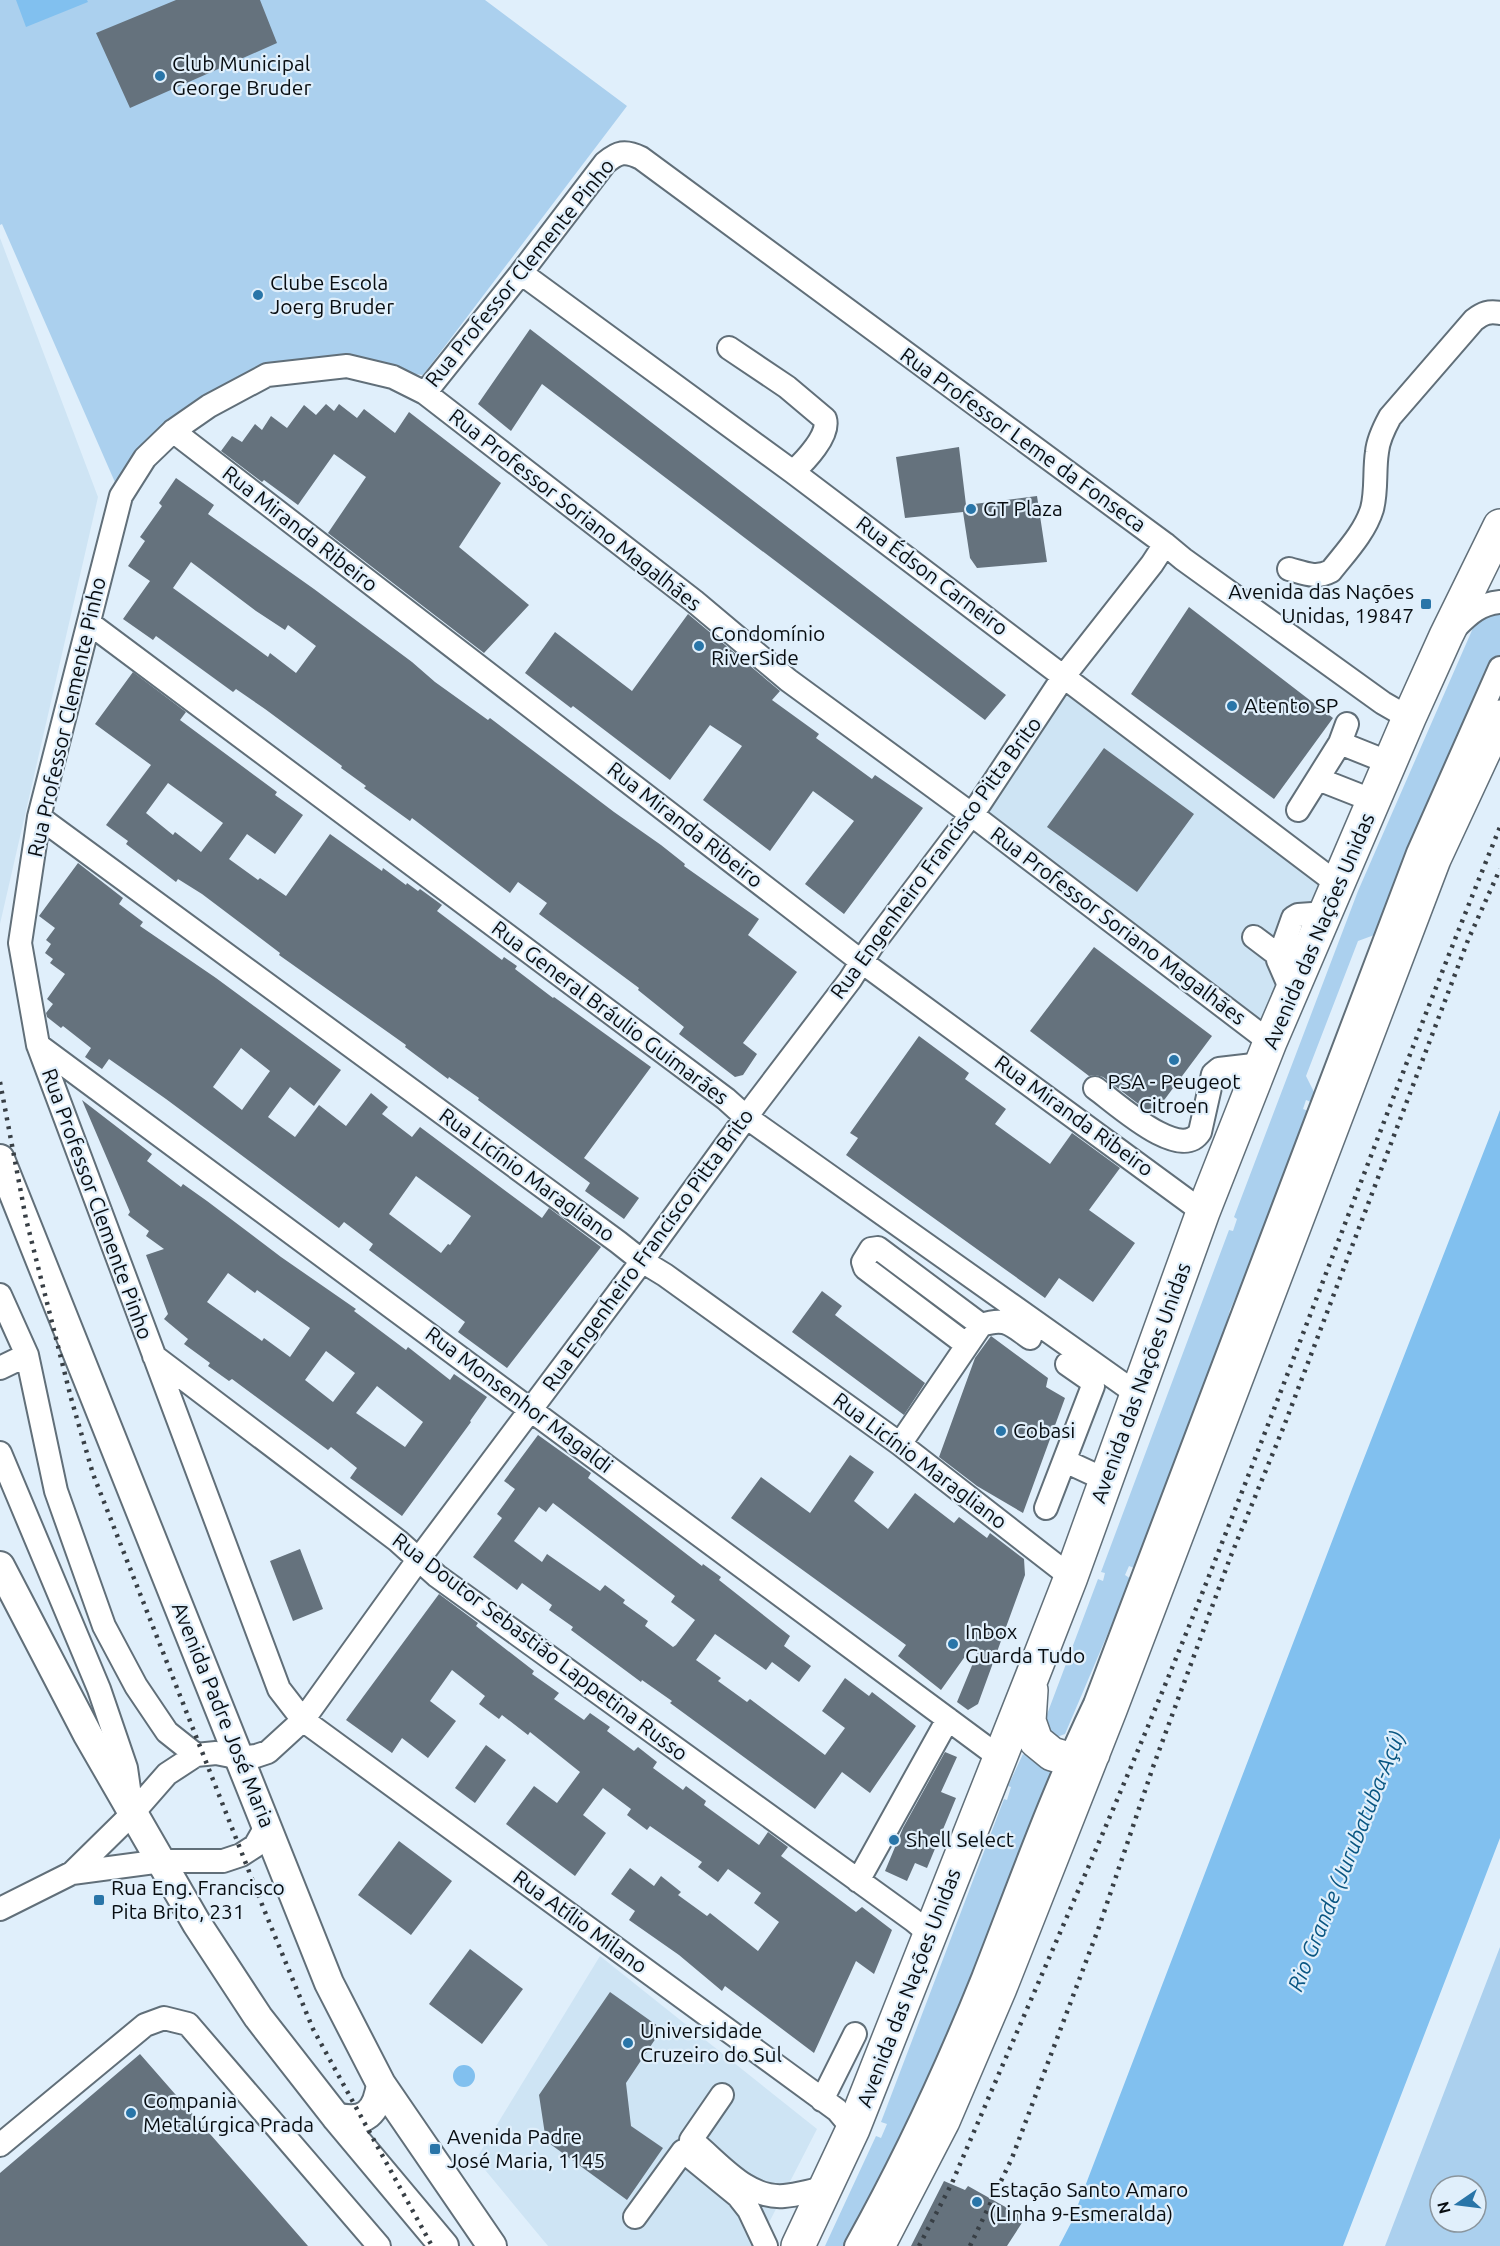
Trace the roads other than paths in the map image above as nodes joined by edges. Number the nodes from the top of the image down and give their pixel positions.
1 (640, 158) joint
2 (521, 273) junction
3 (1500, 312) edge
4 (729, 348) dead end
5 (425, 393) junction
6 (173, 431) junction
7 (793, 472) junction
8 (1500, 526) edge
9 (1165, 544) junction
10 (1289, 569) dead end
11 (1500, 602) edge
12 (89, 623) junction
13 (1446, 636) junction
14 (1500, 668) edge
15 (1065, 676) junction
16 (1500, 717) edge
17 (1409, 718) junction
18 (1390, 763) junction
19 (1318, 779) junction
20 (1374, 801) junction
21 (1299, 810) dead end
22 (971, 814) junction
23 (39, 817) junction
24 (1333, 899) junction
25 (1254, 937) dead end
26 (1279, 956) junction
27 (862, 962) junction
28 (1292, 992) junction
29 (38, 1045) junction
30 (1266, 1053) junction
31 (1095, 1088) dead end
32 (746, 1117) junction
33 (1200, 1132) junction
34 (1228, 1148) junction
35 (0, 1159) edge
36 (1203, 1212) junction
37 (642, 1261) junction
38 (0, 1295) edge
39 (981, 1325) junction
40 (967, 1345) junction
41 (27, 1355) junction
42 (154, 1356) junction
43 (0, 1368) edge
44 (1137, 1394) junction
45 (530, 1409) junction
46 (900, 1444) junction
47 (0, 1453) edge
48 (1065, 1461) junction
49 (1106, 1480) junction
50 (1046, 1508) dead end
51 (418, 1560) junction
52 (0, 1566) edge
53 (1071, 1576) junction
54 (1032, 1677) junction
55 (948, 1719) junction
56 (303, 1720) junction
57 (196, 1755) junction
58 (1081, 1756) junction
59 (999, 1757) junction
60 (241, 1758) junction
61 (132, 1814) junction
62 (267, 1825) junction
63 (162, 1861) junction
64 (72, 1873) junction
65 (858, 1881) junction
66 (0, 1909) edge
67 (930, 1934) junction
68 (855, 2034) dead end
69 (381, 2084) junction
70 (722, 2095) dead end
71 (822, 2100) junction
72 (336, 2117) junction
73 (853, 2130) junction
74 (0, 2145) edge
75 (687, 2145) junction
76 (826, 2188) junction
77 (635, 2217) dead end
78 (380, 2246) edge
79 (444, 2246) edge
80 (492, 2246) edge
81 (766, 2246) edge
82 (798, 2246) edge
83 (856, 2246) edge
84 (878, 2246) edge

1 - 2 street, Rua Professor Clemente Pinho
1 - 9 street, Rua Professor Leme da Fonseca
2 - 5 street, Rua Professor Clemente Pinho
2 - 7 street, Rua Édson Carneiro
3 - 10 street
4 - 7 street
5 - 6 street, Rua Professor Clemente Pinho
5 - 22 street, Rua Professor Soriano Magalhães
6 - 12 street, Rua Professor Clemente Pinho
6 - 27 street, Rua Miranda Ribeiro
7 - 15 street, Rua Édson Carneiro
8 - 13 highway, Avenida das Nações Unidas
9 - 15 street, Rua Engenheiro Francisco Pitta Brito
9 - 17 street, Rua Professor Leme da Fonseca
11 - 13 street
12 - 23 street, Rua Professor Clemente Pinho
12 - 32 street, Rua General Bráulio Guimarães
13 - 17 highway, Avenida das Nações Unidas
14 - 58 street
15 - 22 street, Rua Engenheiro Francisco Pitta Brito
15 - 24 street, Rua Édson Carneiro
16 - 58 highway
17 - 18 highway, Avenida das Nações Unidas
18 - 19 street
18 - 20 highway, Avenida das Nações Unidas
19 - 20 street
19 - 21 street
20 - 24 highway, Avenida das Nações Unidas
22 - 27 street, Rua Engenheiro Francisco Pitta Brito
22 - 30 street, Rua Professor Soriano Magalhães
23 - 29 street, Rua Professor Clemente Pinho
23 - 37 street, Rua Licínio Maragliano
24 - 26 street
24 - 28 highway, Avenida das Nações Unidas
25 - 26 street
26 - 28 street
27 - 32 street, Rua Engenheiro Francisco Pitta Brito
27 - 36 street, Rua Miranda Ribeiro
28 - 30 highway, Avenida das Nações Unidas
29 - 42 street, Rua Professor Clemente Pinho
29 - 45 street, Rua Monsenhor Magaldi
30 - 33 street
30 - 34 highway, Avenida das Nações Unidas
31 - 33 street
32 - 37 street, Rua Engenheiro Francisco Pitta Brito
32 - 44 street, Rua General Bráulio Guimarães
33 - 34 street
34 - 36 highway, Avenida das Nações Unidas
35 - 60 main road, Avenida Padre José Maria
36 - 44 highway, Avenida das Nações Unidas
37 - 45 street, Rua Engenheiro Francisco Pitta Brito
37 - 46 street, Rua Licínio Maragliano
38 - 41 street
39 - 40 street
39 - 40 street
39 - 48 street
40 - 46 street
41 - 43 street
41 - 57 street
42 - 51 street, Rua Doutor Sebastião Lappetina Russo
42 - 56 street, Rua Professor Clemente Pinho
44 - 49 highway, Avenida das Nações Unidas
45 - 51 street, Rua Engenheiro Francisco Pitta Brito
45 - 55 street, Rua Monsenhor Magaldi
46 - 53 street, Rua Licínio Maragliano
47 - 61 street
48 - 49 street
48 - 50 street
49 - 53 highway, Avenida das Nações Unidas
51 - 56 street, Rua Engenheiro Francisco Pitta Brito
51 - 65 street, Rua Doutor Sebastião Lappetina Russo
52 - 61 main road
53 - 54 highway, Avenida das Nações Unidas
54 - 58 highway
54 - 59 highway, Avenida das Nações Unidas
55 - 59 street, Rua Monsenhor Magaldi
55 - 65 street
56 - 60 street, Rua Engenheiro Francisco Pitta Brito
56 - 71 street, Rua Atílio Milano
57 - 60 street, Rua Engenheiro Francisco Pitta Brito
57 - 61 street
58 - 83 street
58 - 84 highway
59 - 67 highway, Avenida das Nações Unidas
60 - 62 main road, Avenida Padre José Maria
61 - 63 main road
61 - 64 street
62 - 63 street
62 - 69 main road, Avenida Padre José Maria
63 - 64 street
63 - 72 main road
64 - 66 street
65 - 67 street, Rua Doutor Sebastião Lappetina Russo
67 - 73 highway, Avenida das Nações Unidas
68 - 71 street
69 - 72 main road
69 - 80 main road, Avenida Padre José Maria
70 - 75 street
71 - 73 street, Rua Atílio Milano
72 - 79 main road
73 - 76 highway, Avenida das Nações Unidas
74 - 78 street
75 - 76 street
75 - 77 street
75 - 81 street
76 - 82 highway, Avenida das Nações Unidas

